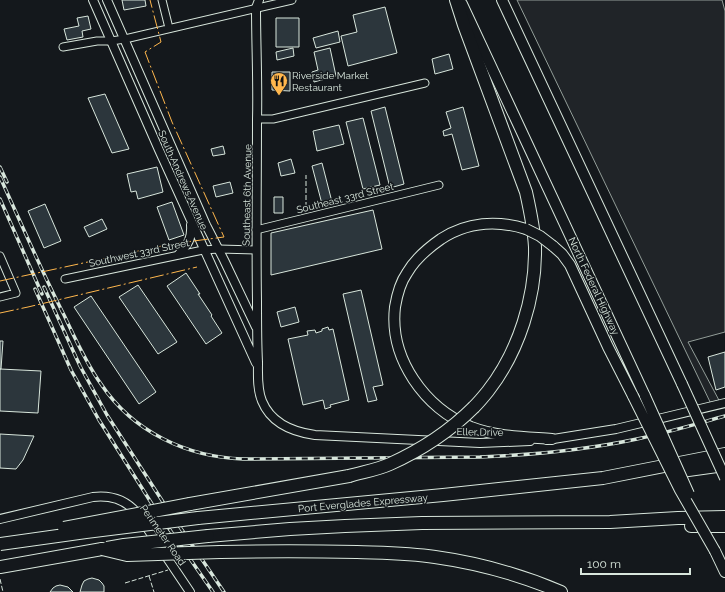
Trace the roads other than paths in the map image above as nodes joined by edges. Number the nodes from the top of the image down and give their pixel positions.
1 (93, 0) edge
2 (107, 0) edge
3 (162, 0) edge
4 (292, 0) edge
5 (456, 0) edge
6 (460, 0) edge
7 (502, 0) edge
8 (256, 3) edge
9 (169, 28) junction
10 (124, 39) junction
11 (111, 41) junction
12 (63, 48) dead end
13 (425, 83) dead end
14 (257, 119) junction
15 (439, 185) dead end
16 (190, 220) junction
17 (256, 230) junction
18 (219, 249) junction
19 (204, 250) junction
20 (256, 250) junction
21 (179, 254) junction
22 (0, 256) edge
23 (64, 279) dead end
24 (0, 297) edge
25 (257, 330) junction
26 (258, 367) junction
27 (258, 383) joint
28 (725, 403) edge
29 (552, 439) junction
30 (725, 454) edge
31 (725, 465) edge
32 (603, 478) junction
33 (725, 478) edge
34 (725, 517) edge
35 (0, 519) edge
36 (610, 522) junction
37 (725, 526) edge
38 (0, 543) edge
39 (102, 549) junction
40 (715, 550) junction
41 (0, 566) edge
42 (725, 572) edge
43 (190, 592) edge
44 (561, 592) edge

1 - 11 street, South Andrews Avenue
2 - 10 street, South Andrews Avenue
3 - 9 street
4 - 8 street
5 - 38 highway, bridge
6 - 40 main road, North Federal Highway, bridge
7 - 33 main road, bridge
8 - 9 street
8 - 14 street, Southeast 6th Avenue
9 - 10 street
10 - 11 street
10 - 18 street, South Andrews Avenue
11 - 12 street
11 - 16 street, South Andrews Avenue
13 - 14 street
14 - 17 street, Southeast 6th Avenue
15 - 17 street, Southeast 33rd Street
16 - 19 street, South Andrews Avenue
16 - 21 street
17 - 20 street, Southeast 6th Avenue
18 - 19 street, Southwest 33rd Street
18 - 20 street, Southwest 33rd Street
18 - 25 street, South Andrews Avenue
19 - 21 street, Southwest 33rd Street
19 - 26 street, South Andrews Avenue
20 - 25 street, Southeast 6th Avenue
21 - 23 street, Southwest 33rd Street
22 - 24 street
25 - 26 street, Southeast 6th Avenue
26 - 27 street, Southeast 6th Avenue
27 - 29 street, Eller Drive
28 - 29 street, Eller Drive
29 - 40 main road, bridge
30 - 32 highway, Port Everglades Expressway
31 - 32 highway
32 - 38 highway, Port Everglades Expressway, bridge
34 - 36 highway, Port Everglades Expressway
35 - 43 street, Perimeter Road
36 - 37 highway
36 - 39 highway, Port Everglades Expressway, bridge
39 - 41 highway, Port Everglades Expressway
39 - 44 highway, bridge
40 - 42 main road, North Federal Highway

